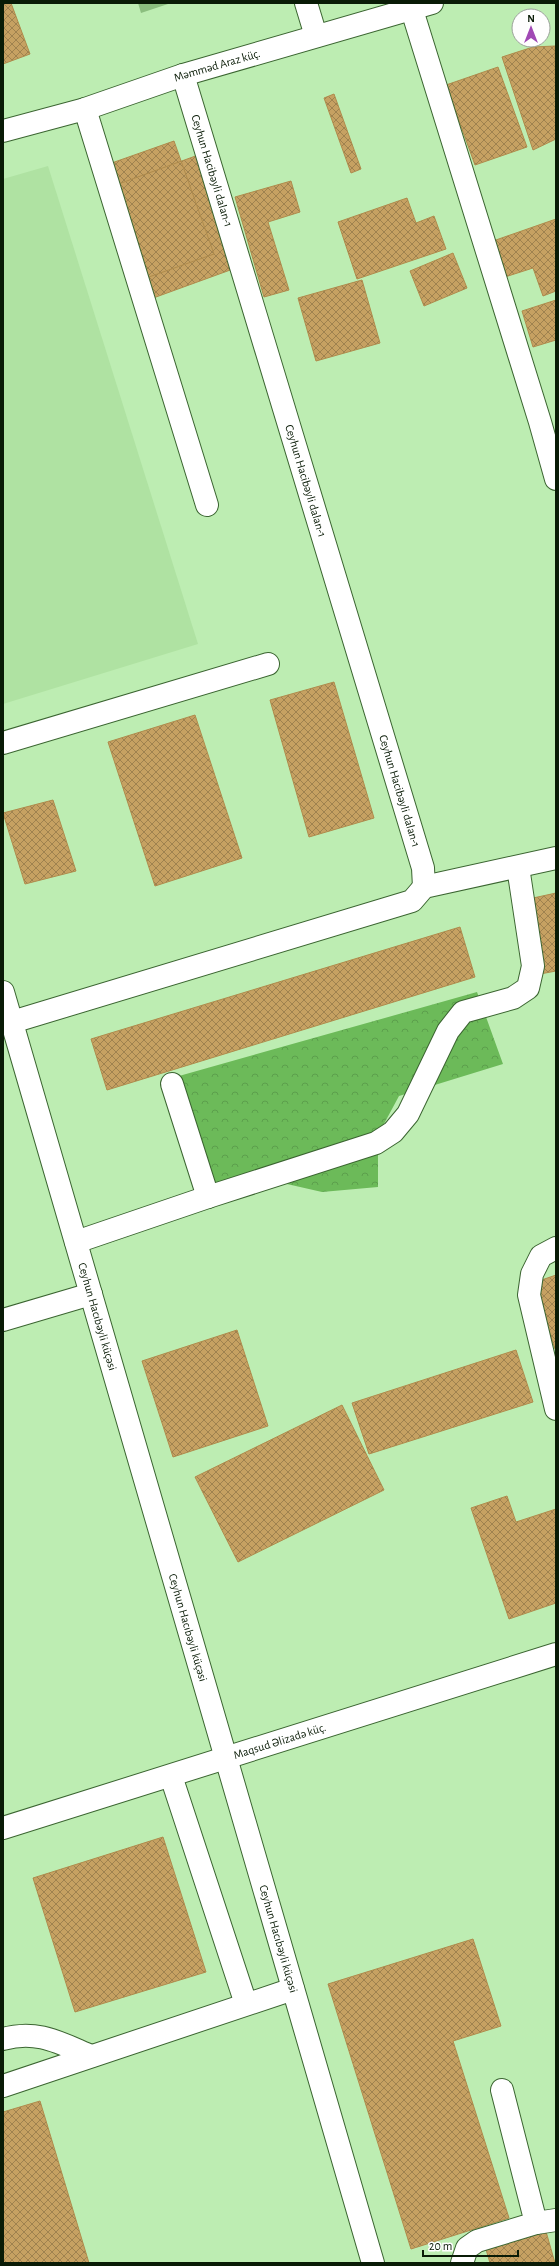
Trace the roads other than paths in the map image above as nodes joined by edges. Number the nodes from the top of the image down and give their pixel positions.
1 (306, 3) edge
2 (432, 3) edge
3 (412, 10) junction
4 (316, 36) junction
5 (182, 75) junction
6 (85, 109) junction
7 (3, 130) edge
8 (556, 479) edge
9 (207, 505) dead end
10 (268, 664) dead end
11 (3, 743) edge
12 (556, 858) edge
13 (518, 867) junction
14 (424, 888) junction
15 (3, 992) edge
16 (12, 1022) junction
17 (172, 1084) dead end
18 (208, 1197) junction
19 (76, 1242) junction
20 (556, 1248) edge
21 (91, 1294) junction
22 (3, 1320) edge
23 (556, 1409) edge
24 (556, 1654) edge
25 (226, 1758) junction
26 (171, 1776) junction
27 (3, 1828) edge
28 (293, 1989) junction
29 (246, 2004) junction
30 (3, 2039) edge
31 (91, 2056) junction
32 (3, 2086) edge
33 (502, 2090) dead end
34 (546, 2221) edge
35 (374, 2263) edge
36 (462, 2263) edge

1 - 4 street
2 - 3 street, Məmməd Araz küç.
3 - 4 street, Məmməd Araz küç.
3 - 8 street
4 - 5 street, Məmməd Araz küç.
5 - 6 street, Məmməd Araz küç.
5 - 14 street, Ceyhun Hacibəyli dalan-1
6 - 7 street, Məmməd Araz küç.
6 - 9 street
10 - 11 street
12 - 13 street
13 - 14 street
13 - 18 street
14 - 16 street
15 - 16 street, Ceyhun Hacıbəyli küçəsi
16 - 19 street, Ceyhun Hacıbəyli küçəsi
17 - 18 street
18 - 19 street
19 - 21 street, Ceyhun Hacıbəyli küçəsi
20 - 23 street
21 - 22 street
21 - 25 street, Ceyhun Hacıbəyli küçəsi
24 - 25 street, Maqsud Əlizadə küç.
25 - 26 street, Maqsud Əlizadə küç.
25 - 28 street, Ceyhun Hacıbəyli küçəsi
26 - 27 street, Maqsud Əlizadə küç.
26 - 29 street
28 - 29 street
28 - 35 street, Ceyhun Hacıbəyli küçəsi
29 - 31 street
30 - 31 street
31 - 32 street
33 - 34 street
34 - 36 street

